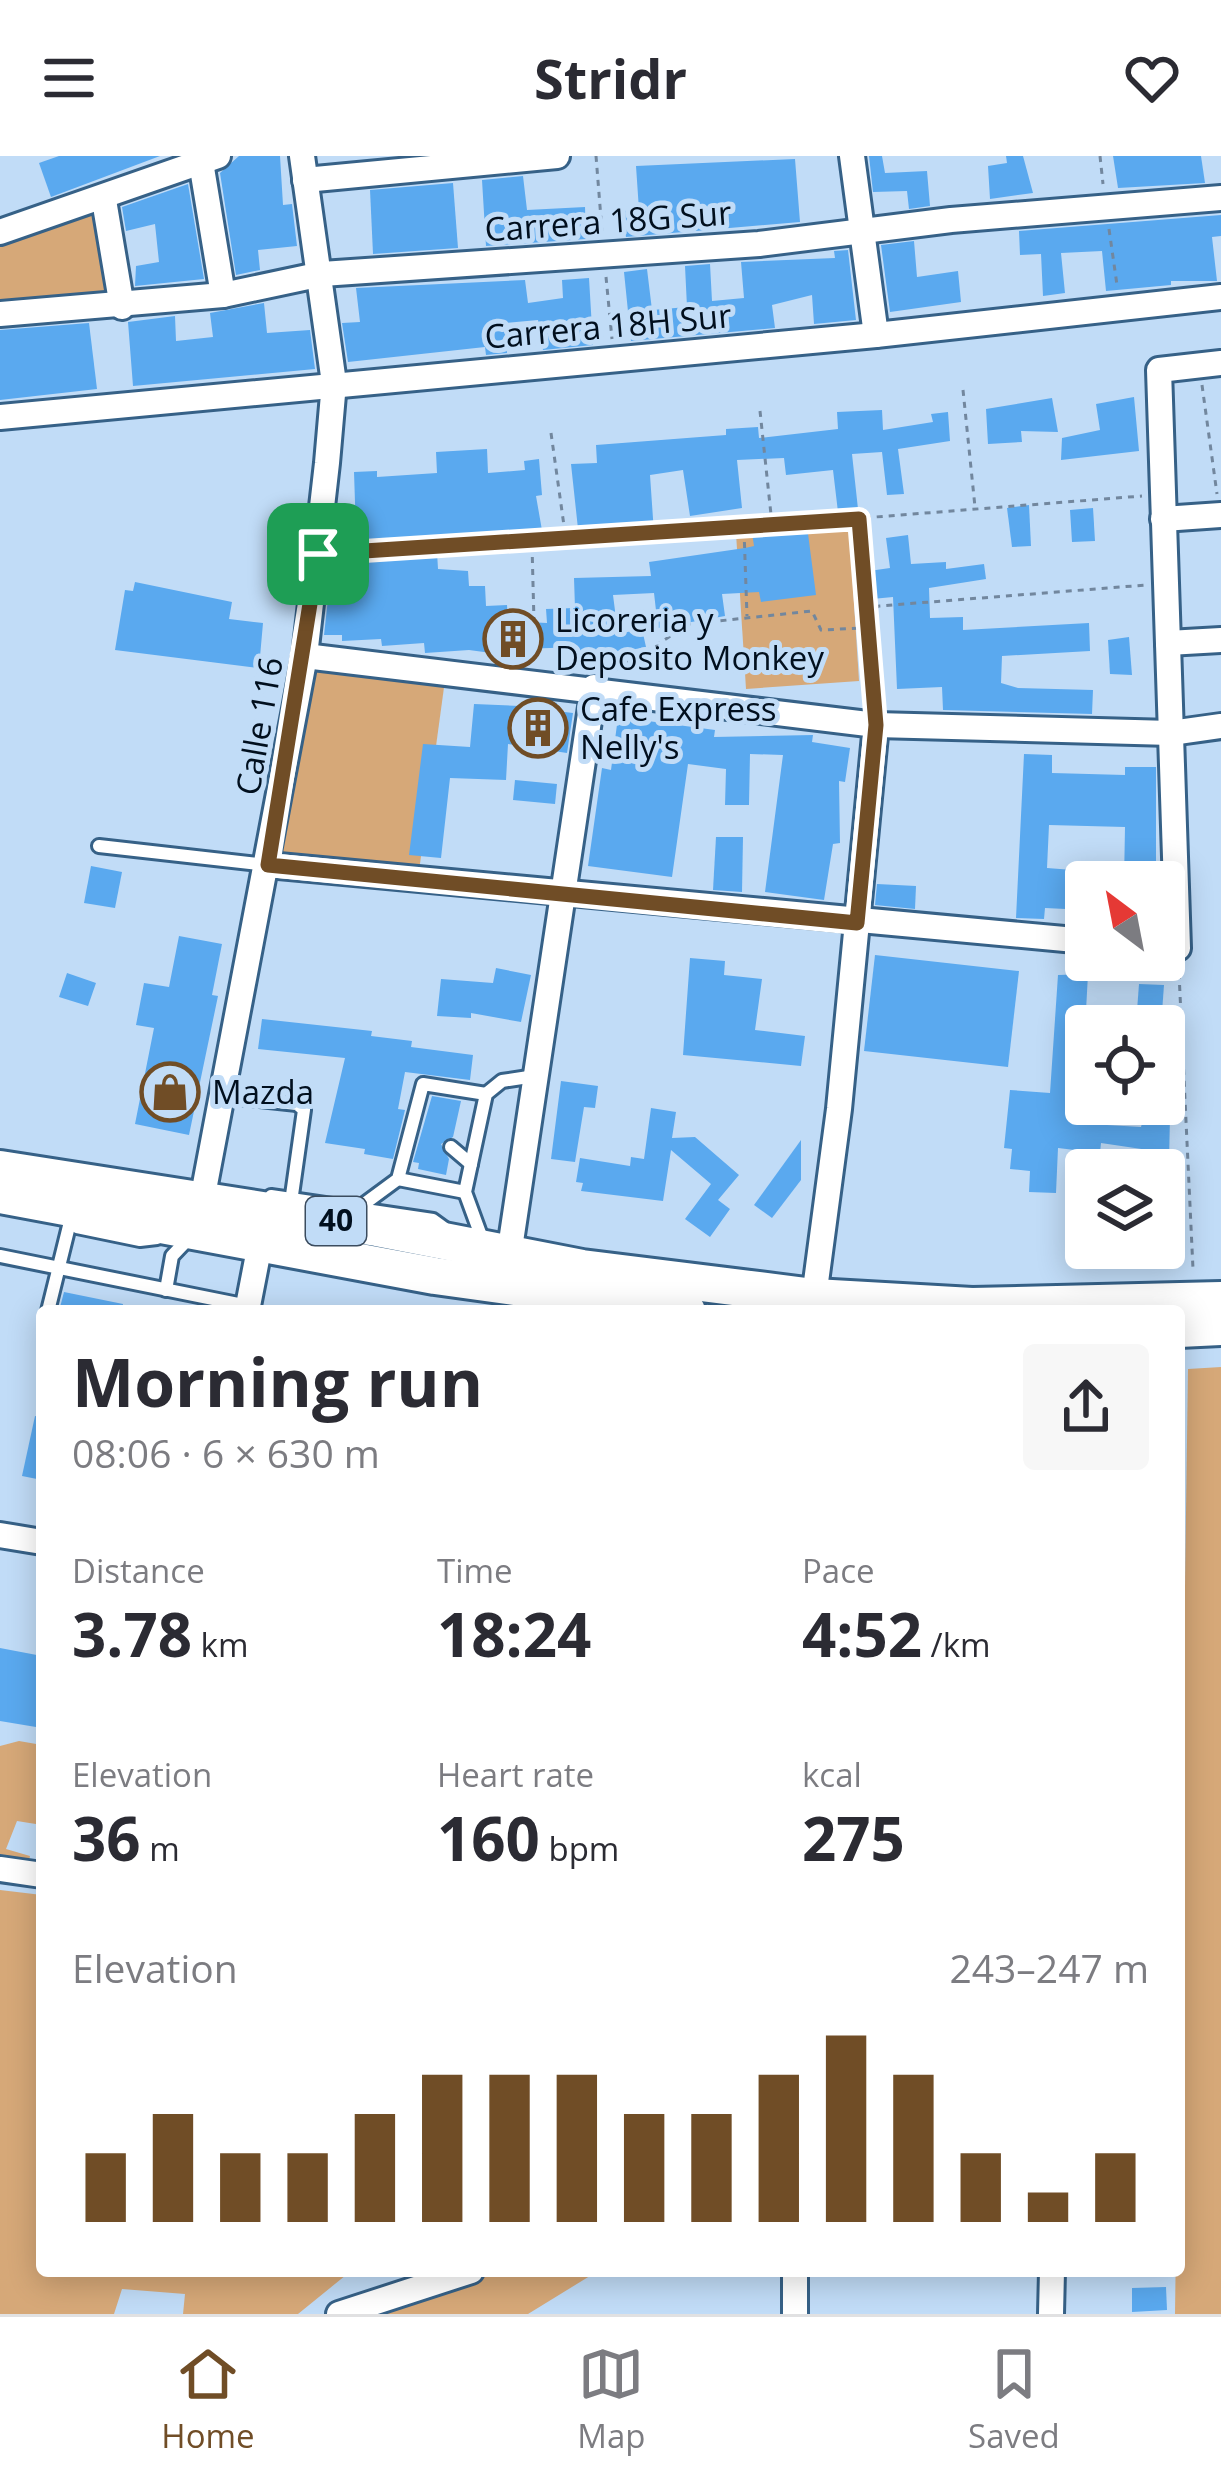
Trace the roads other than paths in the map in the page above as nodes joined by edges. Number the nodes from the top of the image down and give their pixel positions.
1 (557, 156) edge
2 (852, 156) edge
3 (209, 159) edge
4 (303, 168) edge
5 (1221, 198) edge
6 (104, 200) junction
7 (862, 230) junction
8 (0, 232) edge
9 (322, 274) junction
10 (223, 295) junction
11 (1221, 297) edge
12 (122, 307) junction
13 (0, 314) edge
14 (876, 335) junction
15 (1210, 364) edge
16 (334, 383) junction
17 (0, 417) edge
18 (1163, 507) junction
19 (1221, 515) edge
20 (1221, 640) edge
21 (1168, 643) junction
22 (304, 656) junction
23 (594, 687) junction
24 (876, 725) junction
25 (1221, 726) edge
26 (1171, 733) junction
27 (99, 846) dead end
28 (1171, 861) edge
29 (268, 865) junction
30 (562, 893) junction
31 (857, 923) junction
32 (1065, 938) edge
33 (535, 1076) junction
34 (486, 1094) junction
35 (220, 1096) junction
36 (423, 1141) dead end
37 (451, 1147) dead end
38 (406, 1148) junction
39 (471, 1164) junction
40 (0, 1168) edge
41 (398, 1179) junction
42 (465, 1192) junction
43 (292, 1195) junction
44 (0, 1196) edge
45 (360, 1207) junction
46 (200, 1216) junction
47 (30, 1218) dead end
48 (50, 1222) dead end
49 (68, 1226) junction
50 (260, 1244) junction
51 (488, 1251) junction
52 (0, 1256) edge
53 (58, 1266) junction
54 (166, 1289) junction
55 (191, 1295) junction
56 (814, 1297) junction
57 (49, 1305) edge
58 (190, 1305) edge
59 (235, 1305) edge
60 (249, 1305) edge
61 (634, 1305) edge
62 (954, 1305) edge
63 (1198, 1310) edge
64 (1221, 1327) edge
65 (0, 1535) edge
66 (36, 1541) edge
67 (0, 1869) edge
68 (36, 1874) edge
69 (453, 2277) edge
70 (795, 2277) edge
71 (1052, 2277) edge
72 (339, 2314) edge
73 (795, 2314) edge
74 (1051, 2314) edge

1 - 4 street
2 - 7 street
3 - 6 street
3 - 10 street
4 - 9 street, Calle 116
5 - 7 street, Carrera 18G Sur
6 - 8 street
6 - 12 street
7 - 9 street, Carrera 18G Sur
7 - 14 street
9 - 10 street, Carrera 18G Sur
9 - 16 street, Calle 116
10 - 12 street, Carrera 18G Sur
11 - 14 street, Carrera 18H Sur
12 - 13 street, Carrera 18G Sur
14 - 16 street, Carrera 18H Sur
15 - 18 street
16 - 17 street, Carrera 18H Sur
16 - 22 street, Calle 116
18 - 19 street
18 - 21 street
20 - 21 street
21 - 26 street
22 - 23 street
22 - 29 street, Calle 116
23 - 24 street
23 - 30 street
24 - 26 street
24 - 31 street
25 - 26 street
26 - 28 street
27 - 29 lane
29 - 30 street
29 - 35 street, Calle 116
30 - 31 street
30 - 33 street
31 - 32 street
31 - 56 street
33 - 34 lane
33 - 51 street
34 - 38 lane
34 - 39 lane
35 - 43 lane
35 - 46 street, Calle 116
36 - 38 lane
37 - 39 lane
38 - 41 lane
39 - 42 lane
40 - 46 main road, 40
41 - 42 lane
41 - 45 lane
42 - 51 lane
43 - 45 lane
43 - 46 lane
44 - 46 main road, 40
44 - 47 lane
45 - 51 lane
46 - 49 lane
46 - 50 main road, 40
46 - 51 main road, 40
46 - 54 lane
48 - 49 lane
49 - 53 lane
50 - 60 street
50 - 61 main road, 40
51 - 56 main road, 40
52 - 53 lane
53 - 54 lane
53 - 57 lane
54 - 55 lane
55 - 58 lane
55 - 59 lane
56 - 62 main road, 40
63 - 64 main road, 40
65 - 66 street
67 - 68 street
69 - 72 street
70 - 73 street
71 - 74 street

